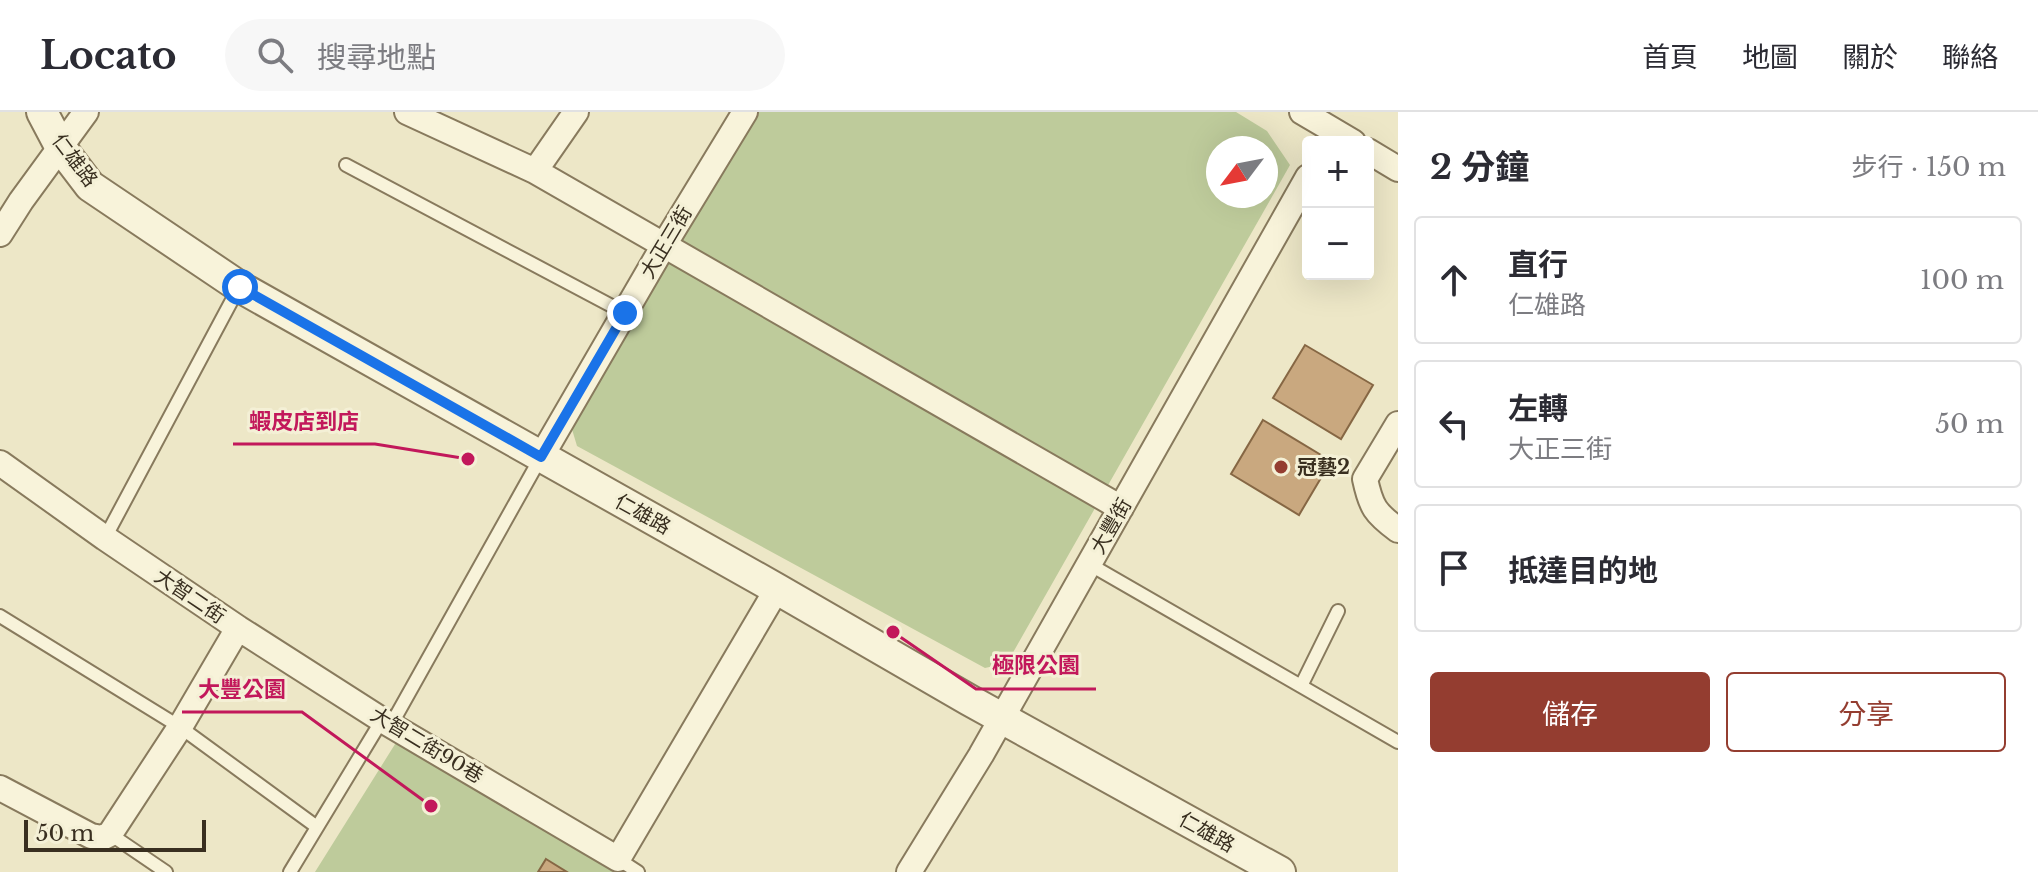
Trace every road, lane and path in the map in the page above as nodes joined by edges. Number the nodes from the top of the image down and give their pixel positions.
1 (42, 112) edge
2 (86, 112) edge
3 (407, 112) edge
4 (576, 112) edge
5 (745, 112) edge
6 (1302, 112) edge
7 (1340, 132) edge
8 (61, 148) junction
9 (1374, 155) edge
10 (346, 165) dead end
11 (1398, 169) edge
12 (535, 171) junction
13 (1302, 188) edge
14 (0, 234) edge
15 (664, 245) junction
16 (240, 287) junction
17 (625, 313) junction
18 (1398, 424) edge
19 (541, 457) junction
20 (0, 463) edge
21 (1121, 508) junction
22 (1398, 530) edge
23 (105, 538) junction
24 (1089, 564) junction
25 (777, 589) junction
26 (1338, 611) dead end
27 (0, 616) edge
28 (238, 628) junction
29 (1301, 686) junction
30 (1002, 718) junction
31 (386, 722) junction
32 (180, 727) junction
33 (1398, 742) edge
34 (0, 788) edge
35 (317, 827) junction
36 (110, 834) junction
37 (628, 866) edge
38 (166, 872) edge
39 (290, 872) edge
40 (909, 872) edge
41 (1280, 872) edge

1 - 8 street, 仁雄路
2 - 8 street
3 - 12 street
4 - 12 street
5 - 15 street, 大正三街
6 - 7 street
8 - 14 street
8 - 16 street, 仁雄路
9 - 11 street
10 - 17 lane
12 - 15 street
13 - 21 street, 大豐街
15 - 17 street, 大正三街
15 - 21 street
16 - 19 street, 仁雄路
16 - 23 lane
17 - 19 street, 大正三街
18 - 22 street
19 - 25 street, 仁雄路
19 - 31 lane
20 - 23 street, 大智二街
21 - 24 street, 大豐街
23 - 28 street, 大智二街
24 - 29 lane
24 - 30 street, 大豐街
25 - 30 street, 仁雄路
25 - 37 street
26 - 29 lane
27 - 32 lane
28 - 31 street, 大智二街90巷
28 - 32 street, 大智二街
29 - 33 lane
30 - 40 street, 大豐街
30 - 41 street, 仁雄路
31 - 35 lane
31 - 37 street, 大智二街90巷
32 - 35 lane
32 - 36 street, 大智二街
34 - 36 street
35 - 39 lane
36 - 38 lane

